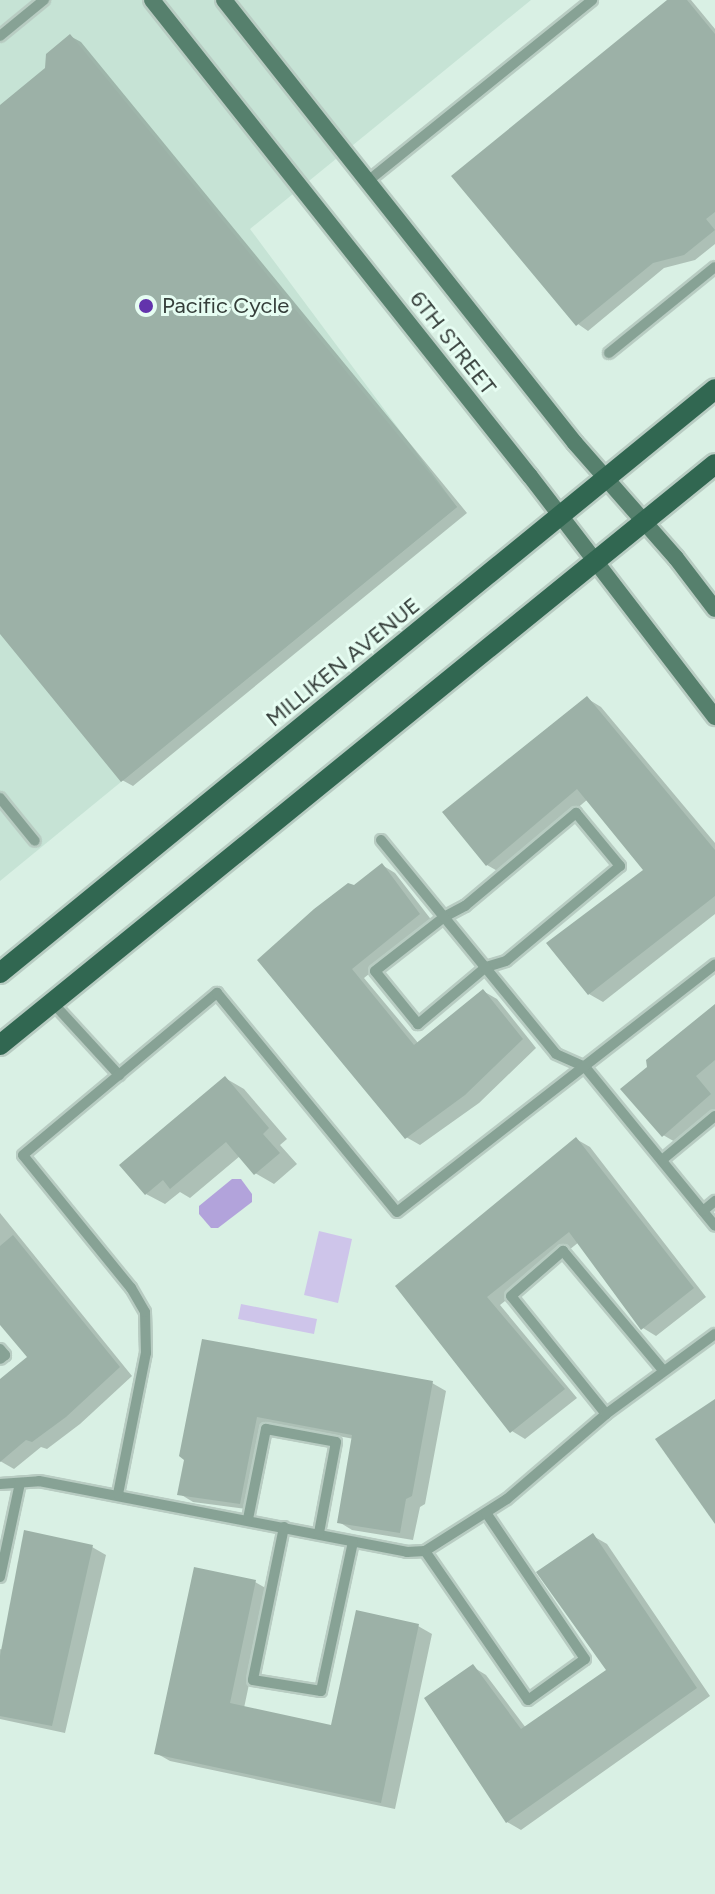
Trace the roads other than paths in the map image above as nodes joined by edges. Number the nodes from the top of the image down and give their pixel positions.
1 (44, 0) edge
2 (152, 0) edge
3 (224, 0) edge
4 (592, 0) edge
5 (0, 36) edge
6 (368, 181) junction
7 (715, 267) edge
8 (609, 353) dead end
9 (715, 389) edge
10 (715, 464) edge
11 (607, 478) junction
12 (561, 516) junction
13 (644, 521) junction
14 (595, 560) junction
15 (715, 609) edge
16 (715, 717) edge
17 (0, 798) edge
18 (381, 840) dead end
19 (35, 841) dead end
20 (444, 917) junction
21 (715, 964) edge
22 (486, 967) junction
23 (0, 973) edge
24 (53, 1003) junction
25 (0, 1045) edge
26 (585, 1067) junction
27 (119, 1075) junction
28 (715, 1116) edge
29 (662, 1160) junction
30 (715, 1201) edge
31 (703, 1211) junction
32 (715, 1226) edge
33 (715, 1334) edge
34 (0, 1349) edge
35 (0, 1359) edge
36 (663, 1370) junction
37 (606, 1414) junction
38 (20, 1483) junction
39 (0, 1484) edge
40 (118, 1494) junction
41 (486, 1513) junction
42 (248, 1519) junction
43 (284, 1527) junction
44 (319, 1533) junction
45 (353, 1542) junction
46 (425, 1551) junction
47 (0, 1577) edge

1 - 5 lane
2 - 12 main road, 6TH STREET
3 - 6 main road, 6TH STREET
4 - 6 lane
6 - 11 main road, 6TH STREET
7 - 8 lane
9 - 11 main road, MILLIKEN AVENUE
10 - 13 main road
11 - 12 main road, MILLIKEN AVENUE
11 - 13 main road, 6TH STREET
12 - 14 main road, 6TH STREET
12 - 23 main road, MILLIKEN AVENUE
13 - 14 main road
13 - 15 main road, 6TH STREET
14 - 16 main road, 6TH STREET
14 - 24 main road
17 - 19 lane
18 - 20 lane
20 - 22 lane
20 - 22 lane
20 - 22 lane
21 - 26 lane
22 - 26 lane
24 - 25 main road
24 - 27 lane
26 - 27 lane
26 - 29 lane
27 - 40 lane
28 - 29 lane
29 - 31 lane
30 - 31 lane
31 - 32 lane
33 - 36 lane
34 - 35 lane
36 - 37 lane
36 - 37 lane
37 - 41 lane
38 - 39 lane
38 - 40 lane
38 - 47 lane
40 - 42 lane
41 - 46 lane
41 - 46 lane
42 - 43 lane
42 - 44 lane
43 - 44 lane
43 - 45 lane
44 - 45 lane
45 - 46 lane

